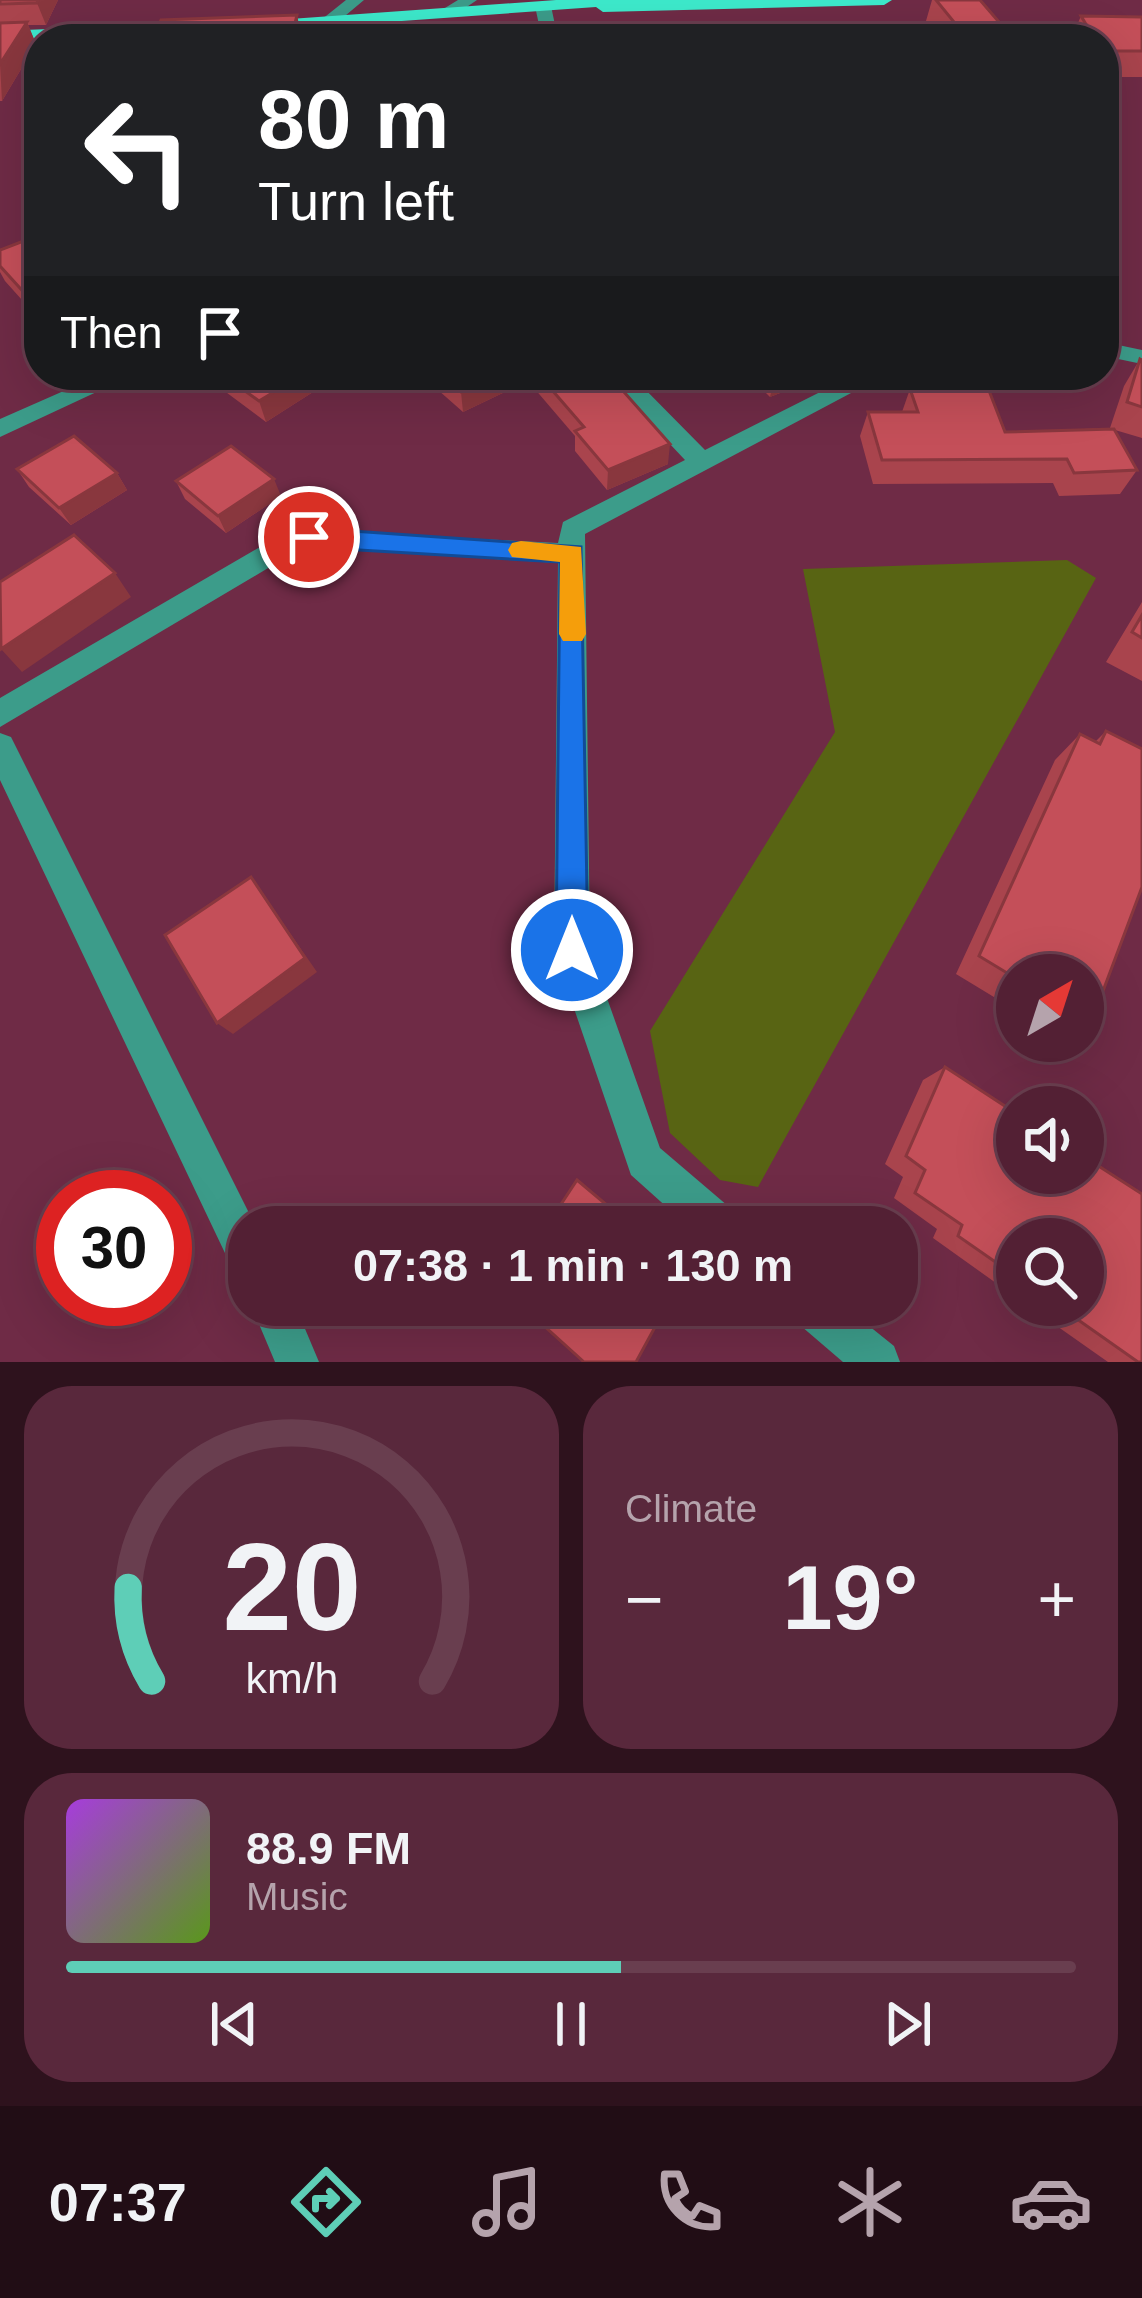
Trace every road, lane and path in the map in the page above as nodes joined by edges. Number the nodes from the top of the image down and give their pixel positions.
1 (356, 0) edge
2 (469, 0) edge
3 (621, 0) edge
4 (884, 0) edge
5 (543, 6) junction
6 (446, 14) junction
7 (327, 23) joint
8 (304, 24) edge
9 (388, 24) edge
10 (547, 24) edge
11 (87, 390) edge
12 (632, 390) edge
13 (844, 390) edge
14 (0, 429) edge
15 (702, 462) junction
16 (573, 554) junction
17 (0, 714) edge
18 (0, 747) edge
19 (696, 1206) edge
20 (228, 1214) edge
21 (282, 1326) edge
22 (834, 1326) edge
23 (297, 1362) edge
24 (878, 1362) edge

1 - 7 street
2 - 6 street
3 - 5 main road
4 - 5 main road
5 - 6 main road
5 - 10 street
6 - 9 main road
7 - 8 main road
11 - 14 street
12 - 15 street
13 - 15 street
15 - 16 street
16 - 17 street
16 - 19 street
18 - 20 street
21 - 23 street
22 - 24 street

